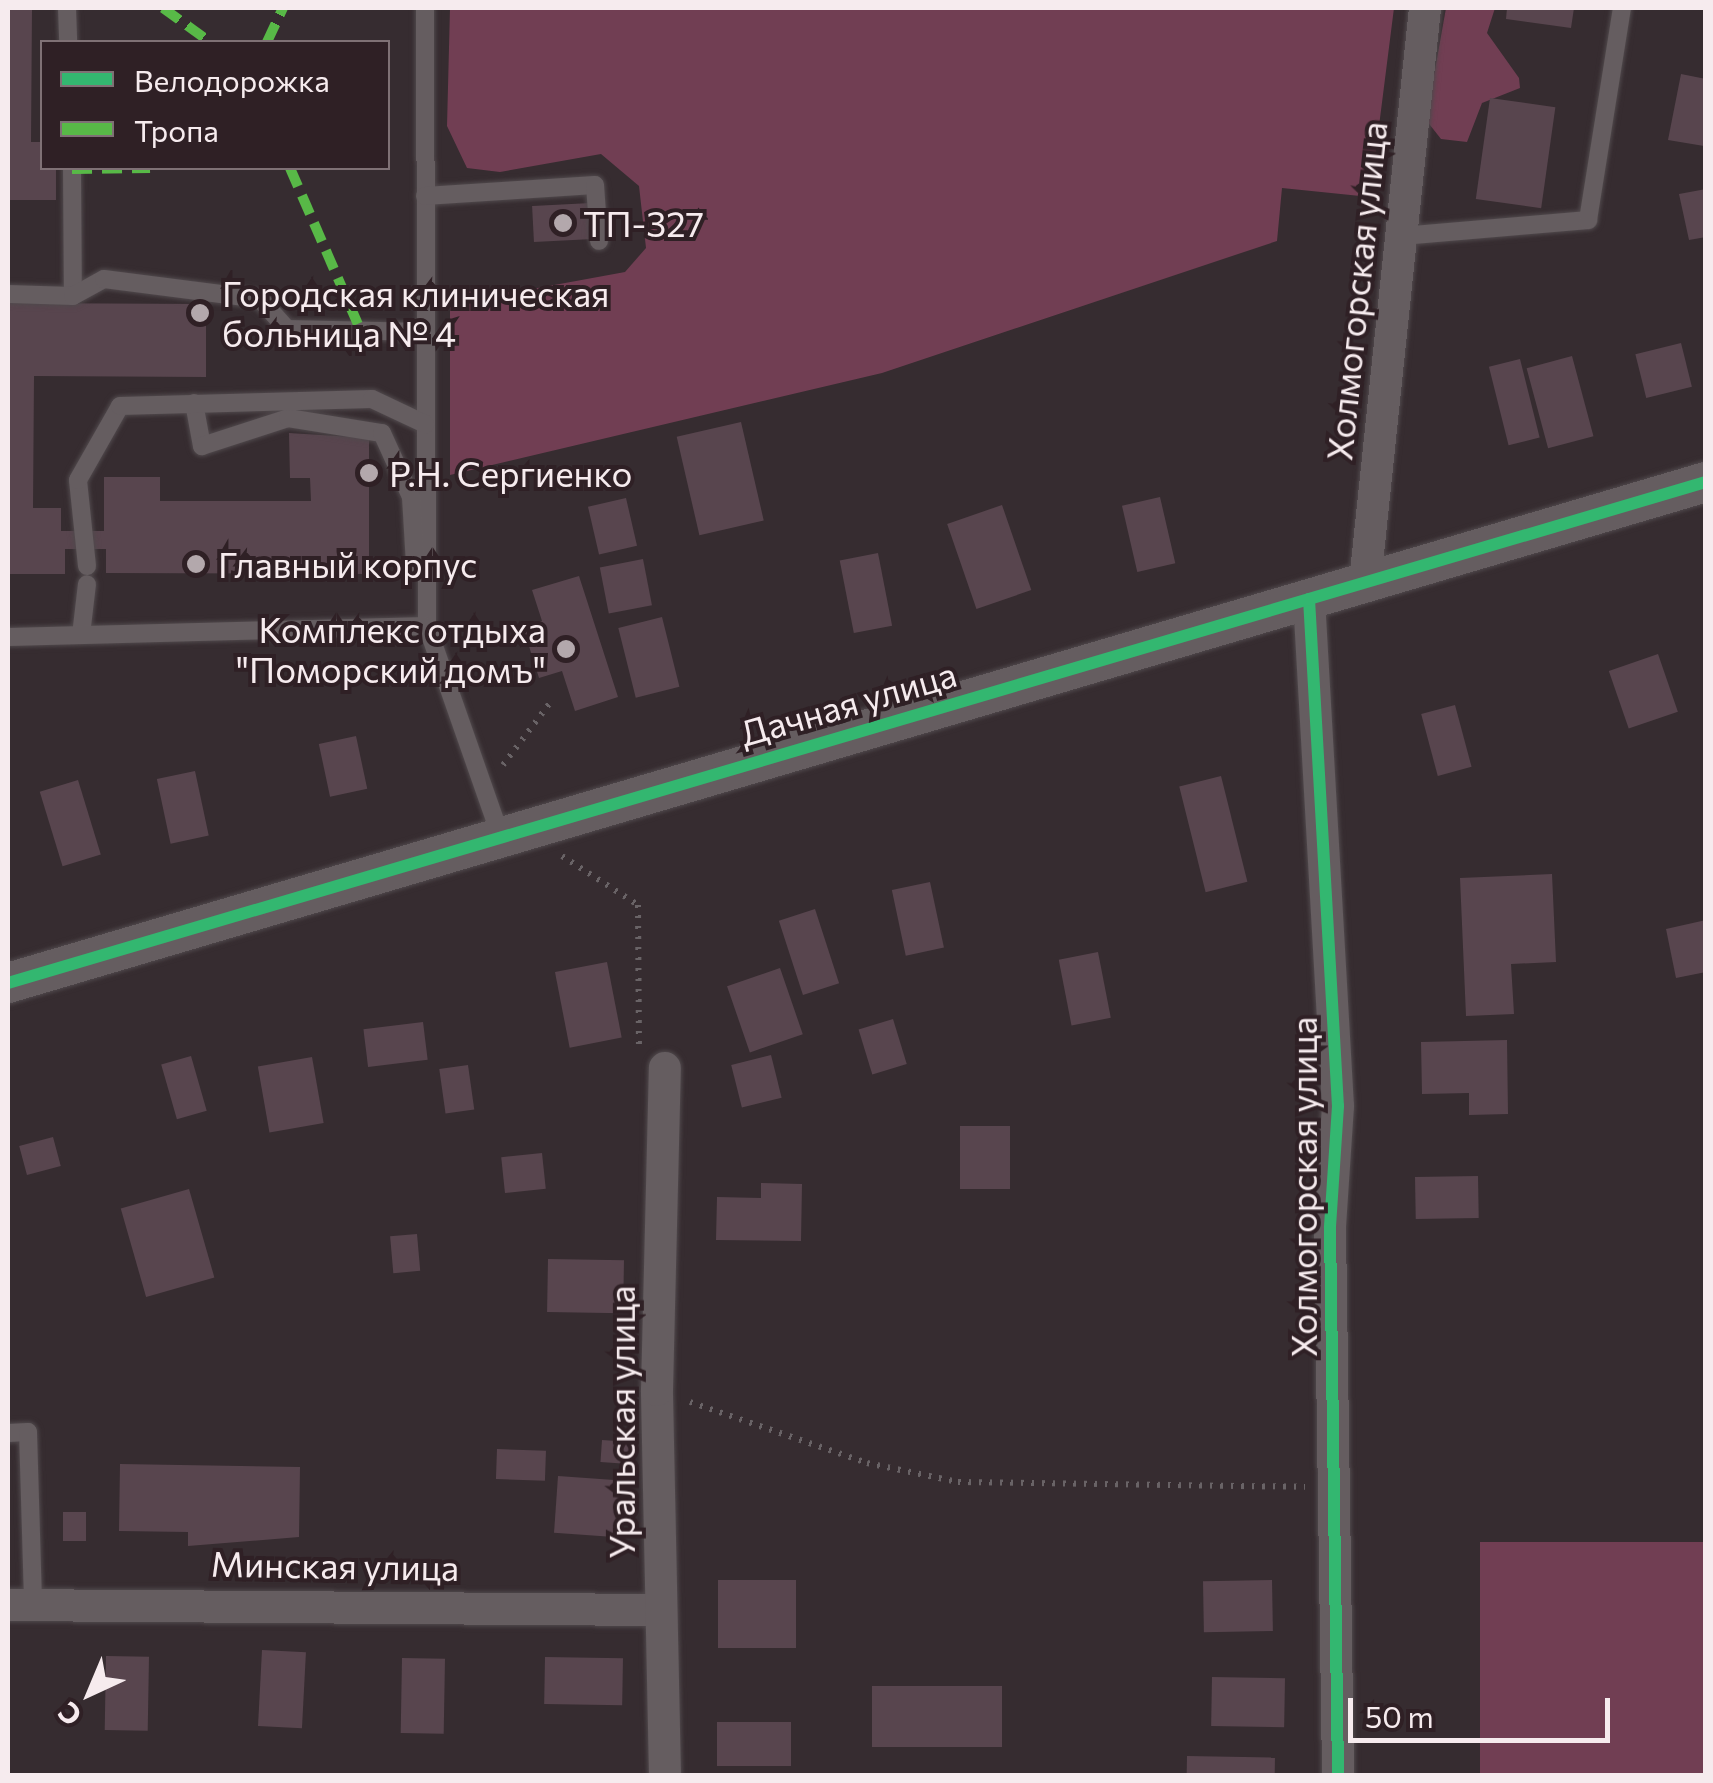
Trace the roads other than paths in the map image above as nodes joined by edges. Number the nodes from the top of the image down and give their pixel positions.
1 (67, 8) edge
2 (425, 8) edge
3 (1425, 8) edge
4 (1622, 8) edge
5 (68, 40) edge
6 (72, 170) edge
7 (426, 196) junction
8 (1402, 236) junction
9 (599, 241) dead end
10 (8, 294) edge
11 (73, 296) junction
12 (426, 332) junction
13 (194, 403) junction
14 (425, 424) junction
15 (1706, 482) edge
16 (1366, 582) junction
17 (426, 584) junction
18 (1309, 599) junction
19 (427, 626) junction
20 (81, 636) junction
21 (8, 637) edge
22 (501, 836) junction
23 (8, 984) edge
24 (666, 1068) dead end
25 (8, 1434) edge
26 (20, 1605) edge
27 (662, 1610) junction
28 (665, 1776) edge
29 (1338, 1776) edge

1 - 5 lane
2 - 7 lane
3 - 8 street, Холмогорская улица
4 - 8 lane
6 - 11 lane
7 - 9 lane
7 - 12 lane
8 - 16 street, Холмогорская улица
10 - 11 lane
11 - 12 lane
12 - 14 lane
13 - 14 lane
13 - 17 lane
13 - 20 lane
14 - 17 lane
15 - 16 street, Дачная улица
16 - 18 street, Дачная улица
17 - 19 lane
18 - 22 street, Дачная улица
18 - 29 street, Холмогорская улица
19 - 20 lane
19 - 22 lane
20 - 21 lane
22 - 23 street, Дачная улица
24 - 27 street, Уральская улица
25 - 26 lane
26 - 27 street, Минская улица
27 - 28 street, Уральская улица

